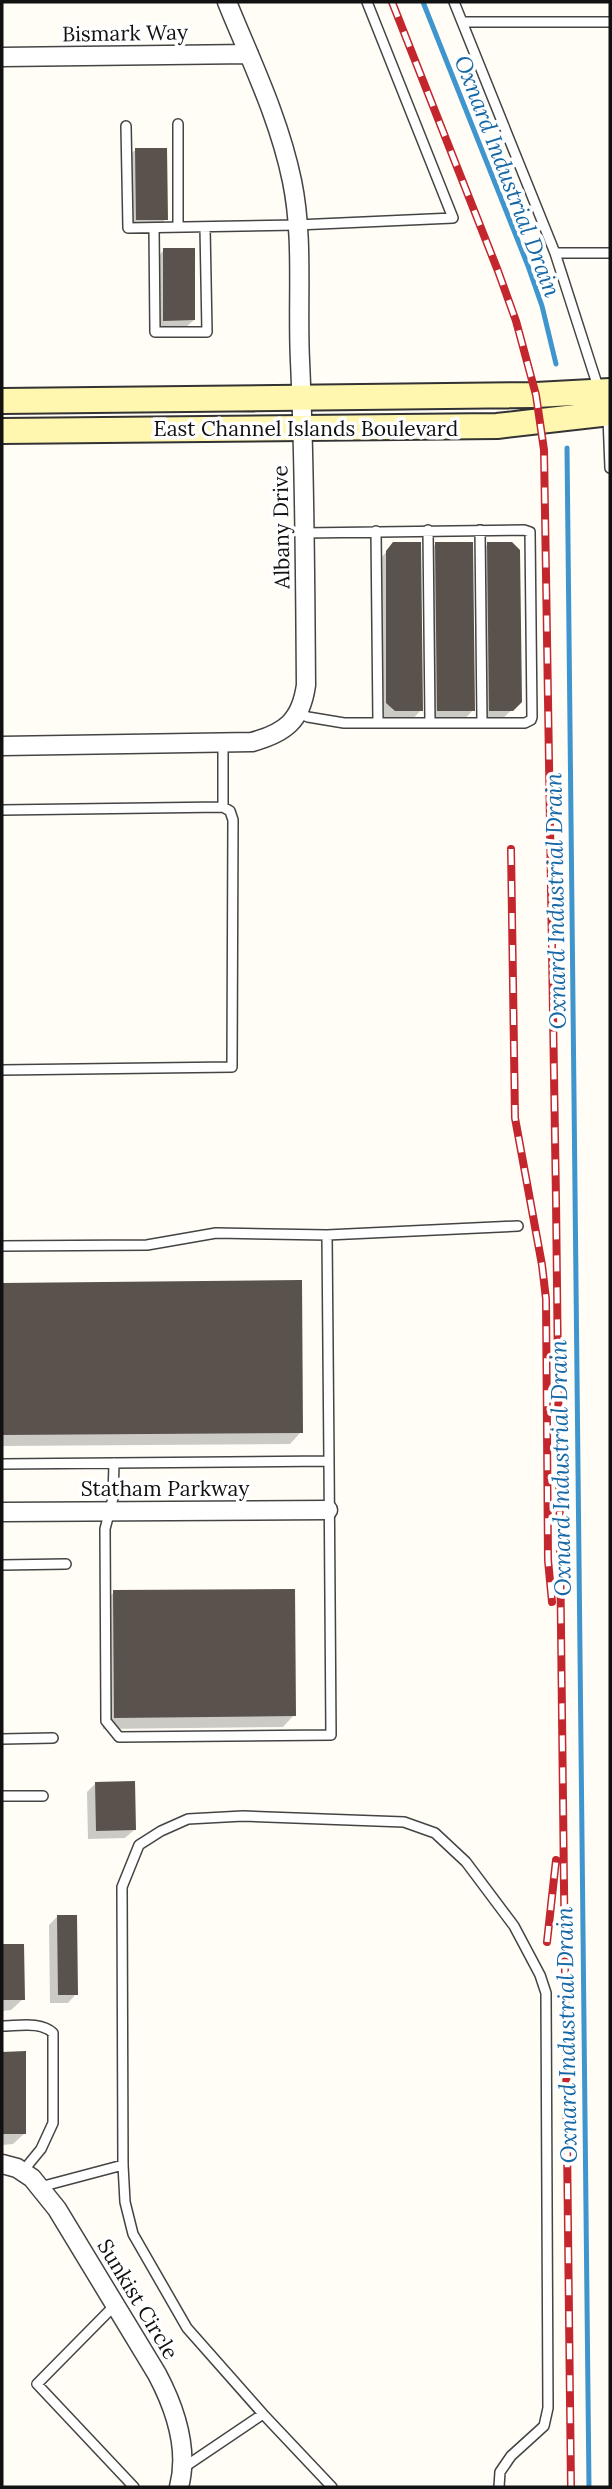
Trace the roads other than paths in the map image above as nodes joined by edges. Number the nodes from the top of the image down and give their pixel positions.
1 (227, 2) edge
2 (367, 2) edge
3 (454, 2) edge
4 (462, 22) junction
5 (610, 22) edge
6 (249, 54) junction
7 (2, 57) edge
8 (178, 124) dead end
9 (126, 126) dead end
10 (298, 225) junction
11 (178, 227) junction
12 (205, 227) junction
13 (154, 228) junction
14 (555, 253) junction
15 (610, 253) edge
16 (303, 398) junction
17 (2, 401) edge
18 (607, 402) edge
19 (303, 427) junction
20 (2, 431) edge
21 (610, 468) edge
22 (428, 530) junction
23 (480, 530) junction
24 (376, 531) junction
25 (304, 533) junction
26 (298, 713) junction
27 (378, 723) junction
28 (430, 723) junction
29 (482, 723) junction
30 (223, 743) junction
31 (2, 746) edge
32 (223, 807) junction
33 (2, 810) edge
34 (2, 1070) edge
35 (518, 1226) dead end
36 (327, 1235) junction
37 (2, 1246) edge
38 (329, 1461) junction
39 (114, 1463) junction
40 (2, 1464) edge
41 (328, 1510) junction
42 (109, 1511) junction
43 (2, 1512) edge
44 (66, 1564) dead end
45 (2, 1565) edge
46 (53, 1738) dead end
47 (2, 1739) edge
48 (2, 1796) edge
49 (43, 1796) dead end
50 (2, 2026) edge
51 (2, 2164) edge
52 (123, 2165) junction
53 (23, 2171) junction
54 (40, 2187) junction
55 (115, 2305) junction
56 (263, 2414) junction
57 (183, 2468) junction
58 (134, 2487) edge
59 (179, 2487) edge
60 (332, 2487) edge
61 (499, 2487) edge

1 - 6 street, Albany Drive
2 - 10 lane
3 - 4 lane
4 - 5 lane
4 - 14 lane
6 - 7 street, Bismark Way
6 - 10 street, Albany Drive
8 - 11 lane
9 - 13 lane
10 - 12 lane
10 - 16 street, Albany Drive
11 - 12 lane
11 - 13 lane
12 - 13 lane
14 - 15 lane
14 - 18 lane
16 - 17 main road, East Channel Islands Boulevard
16 - 18 main road, East Channel Islands Boulevard
16 - 19 street, Albany Drive
18 - 19 main road, East Channel Islands Boulevard
18 - 21 lane
19 - 20 main road, East Channel Islands Boulevard
19 - 25 street, Albany Drive
22 - 23 lane
22 - 24 lane
22 - 28 lane
23 - 29 lane
23 - 29 lane
24 - 25 lane
24 - 27 lane
25 - 26 street, Albany Drive
26 - 27 lane
26 - 30 street
27 - 28 lane
28 - 29 lane
30 - 31 street
30 - 32 lane
32 - 33 lane
32 - 34 lane
35 - 36 lane
36 - 37 lane
36 - 38 lane
38 - 39 lane
38 - 41 lane
39 - 40 lane
39 - 42 lane
41 - 42 street, Statham Parkway
41 - 42 lane
42 - 43 street, Statham Parkway
44 - 45 lane
46 - 47 lane
48 - 49 lane
50 - 53 lane
51 - 53 street, Sunkist Circle
52 - 54 lane
52 - 56 lane
52 - 61 lane
53 - 54 street, Sunkist Circle
54 - 55 street, Sunkist Circle
55 - 57 street, Sunkist Circle
55 - 58 lane
56 - 57 lane
56 - 60 lane
57 - 59 street, Sunkist Circle

